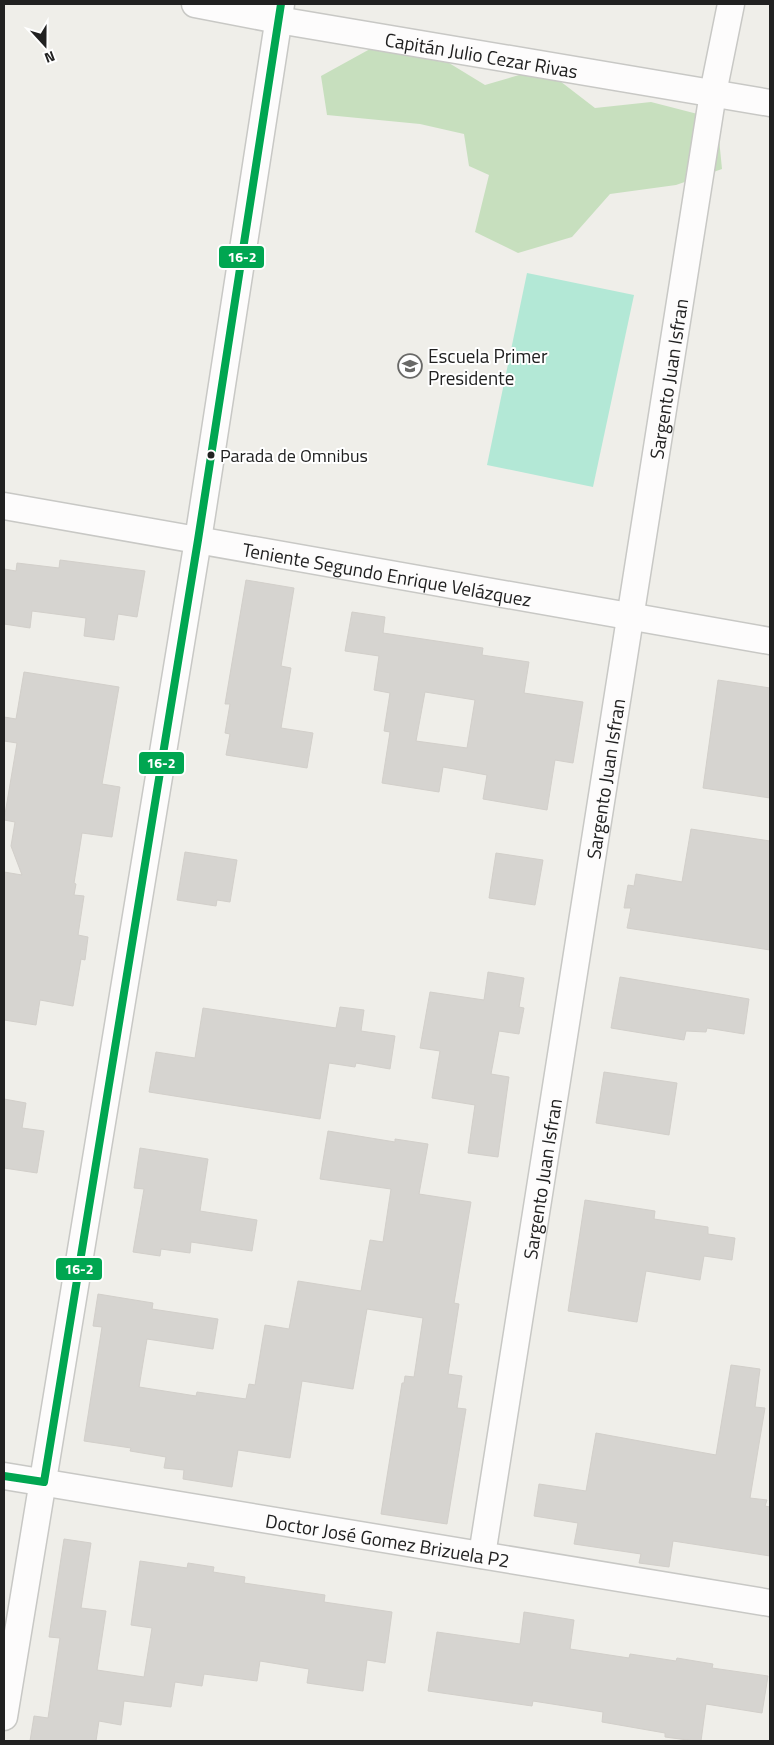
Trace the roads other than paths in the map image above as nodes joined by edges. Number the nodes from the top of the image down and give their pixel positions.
1 (195, 4) edge
2 (731, 4) edge
3 (279, 12) edge
4 (713, 93) junction
5 (770, 103) edge
6 (4, 506) edge
7 (198, 540) junction
8 (630, 616) junction
9 (770, 641) edge
10 (4, 1476) edge
11 (44, 1482) junction
12 (482, 1555) junction
13 (770, 1602) edge
14 (4, 1717) edge

1 - 3 street, Capitán Julio Cezar Rivas
2 - 4 street, Sargento Juan Isfran
3 - 4 street, Capitán Julio Cezar Rivas
3 - 7 street
4 - 5 street, Capitán Julio Cezar Rivas
4 - 8 street, Sargento Juan Isfran
6 - 7 street, Teniente Segundo Enrique Velázquez
7 - 8 street, Teniente Segundo Enrique Velázquez
7 - 11 street
8 - 9 street, Teniente Segundo Enrique Velázquez
8 - 12 street, Sargento Juan Isfran
10 - 11 street, Doctor José Gomez Brizuela P2
11 - 12 street, Doctor José Gomez Brizuela P2
11 - 14 street
12 - 13 street, Doctor José Gomez Brizuela P2

